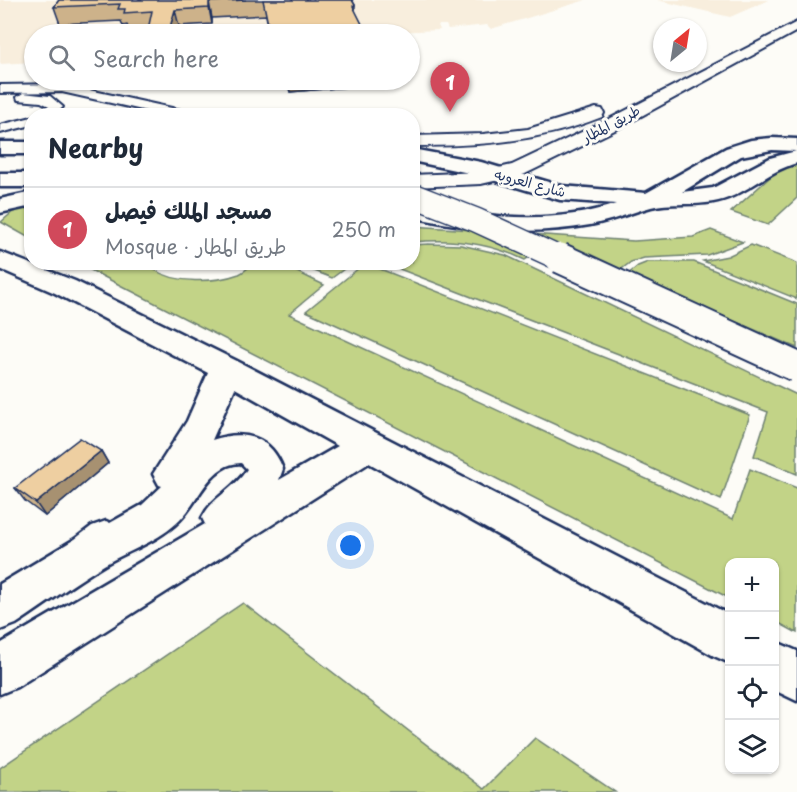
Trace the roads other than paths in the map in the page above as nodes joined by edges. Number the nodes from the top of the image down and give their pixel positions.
1 (797, 11) edge
2 (769, 25) dead end
3 (797, 26) edge
4 (678, 72) edge
5 (0, 89) edge
6 (24, 89) edge
7 (71, 90) edge
8 (662, 96) junction
9 (0, 98) edge
10 (55, 108) edge
11 (155, 108) edge
12 (626, 117) junction
13 (24, 123) edge
14 (0, 130) edge
15 (24, 130) edge
16 (0, 137) edge
17 (24, 137) edge
18 (420, 141) edge
19 (797, 145) edge
20 (0, 148) edge
21 (24, 148) edge
22 (420, 156) edge
23 (797, 157) edge
24 (500, 175) junction
25 (0, 180) edge
26 (24, 180) edge
27 (420, 181) edge
28 (420, 198) edge
29 (649, 200) junction
30 (24, 201) edge
31 (0, 206) edge
32 (420, 210) edge
33 (0, 260) edge
34 (797, 367) edge
35 (226, 369) junction
36 (369, 444) junction
37 (90, 552) junction
38 (172, 564) junction
39 (0, 609) edge
40 (725, 638) edge
41 (778, 666) edge
42 (0, 670) edge
43 (797, 677) edge

1 - 2 street
3 - 8 street, طريق المطار
4 - 8 street, طريق المطار
5 - 6 street
7 - 11 street
8 - 12 street, طريق المطار
9 - 10 street
12 - 18 street, طريق المطار
12 - 24 street, طريق المطار
13 - 14 street
14 - 15 street
16 - 17 main road
19 - 29 main road
20 - 21 main road
22 - 24 main road, شارع العروبه
23 - 29 main road, شارع العروبه
24 - 27 street, طريق المطار
24 - 29 main road, شارع العروبه
25 - 26 main road
28 - 34 main road, bridge
29 - 32 main road
30 - 31 main road
33 - 35 main road
35 - 36 main road
35 - 37 main road
36 - 38 main road
36 - 40 main road
37 - 38 main road
37 - 39 main road
38 - 42 main road
41 - 43 main road

